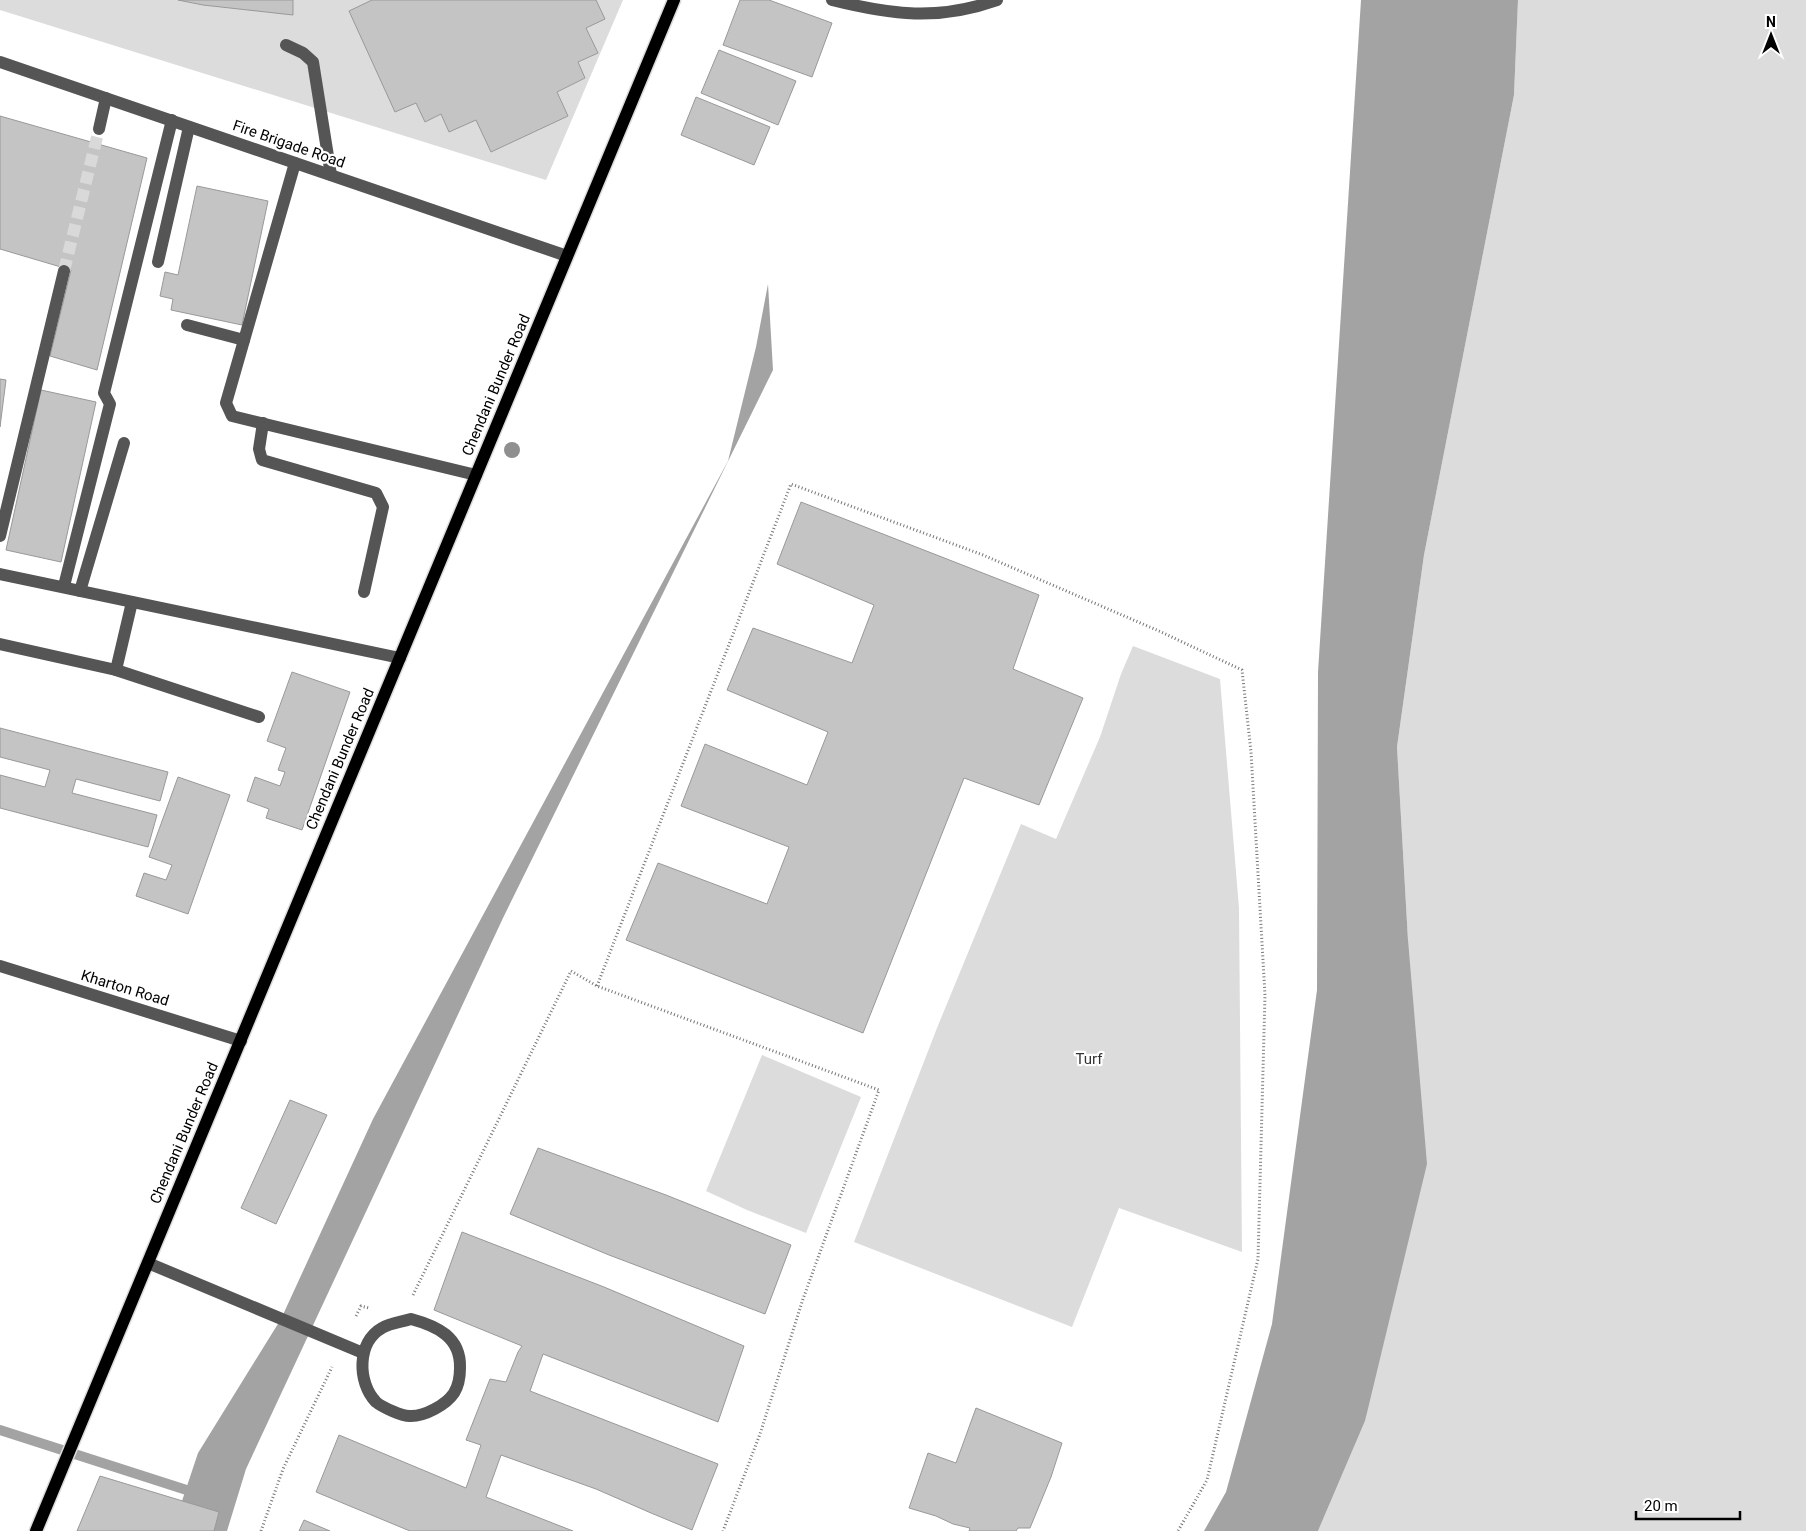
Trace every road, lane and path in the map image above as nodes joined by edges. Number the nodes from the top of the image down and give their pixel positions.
1 (674, 0) edge
2 (832, 0) edge
3 (997, 0) edge
4 (286, 45) dead end
5 (0, 62) edge
6 (106, 98) junction
7 (172, 120) junction
8 (189, 127) junction
9 (99, 129) tunnel mouth
10 (294, 163) junction
11 (330, 176) junction
12 (567, 256) junction
13 (158, 262) dead end
14 (64, 271) tunnel mouth
15 (186, 325) dead end
16 (244, 340) junction
17 (264, 424) junction
18 (124, 443) dead end
19 (476, 474) junction
20 (0, 536) edge
21 (0, 574) edge
22 (64, 586) junction
23 (80, 591) junction
24 (364, 592) dead end
25 (132, 602) junction
26 (0, 644) edge
27 (400, 658) junction
28 (116, 670) junction
29 (259, 717) dead end
30 (0, 966) edge
31 (597, 986) junction
32 (240, 1041) junction
33 (148, 1263) junction
34 (411, 1300) dead end
35 (378, 1310) dead end
36 (353, 1323) dead end
37 (363, 1353) junction
38 (332, 1366) dead end
39 (36, 1531) edge
40 (261, 1531) edge
41 (723, 1531) edge
42 (1178, 1531) edge

1 - 12 main road, Chendani Bunder Road
2 - 3 street
4 - 11 street
5 - 6 street, Fire Brigade Road
6 - 7 street, Fire Brigade Road
6 - 9 street
7 - 8 street, Fire Brigade Road
7 - 22 street
8 - 10 street, Fire Brigade Road
8 - 13 street
10 - 11 street, Fire Brigade Road
10 - 16 street
11 - 12 street, Fire Brigade Road
12 - 19 main road, Chendani Bunder Road
14 - 20 street
15 - 16 street
16 - 17 street
17 - 19 street
17 - 24 street
18 - 23 street
19 - 27 main road, Chendani Bunder Road
21 - 22 street
22 - 23 street
23 - 25 street
25 - 27 street
25 - 28 street
26 - 28 street
27 - 32 main road, Chendani Bunder Road
28 - 29 street
30 - 32 street, Kharton Road
31 - 34 path
31 - 41 path
31 - 42 path
32 - 33 main road, Chendani Bunder Road
33 - 37 street
33 - 39 main road, Chendani Bunder Road
35 - 36 path
37 - 37 street
38 - 40 path

